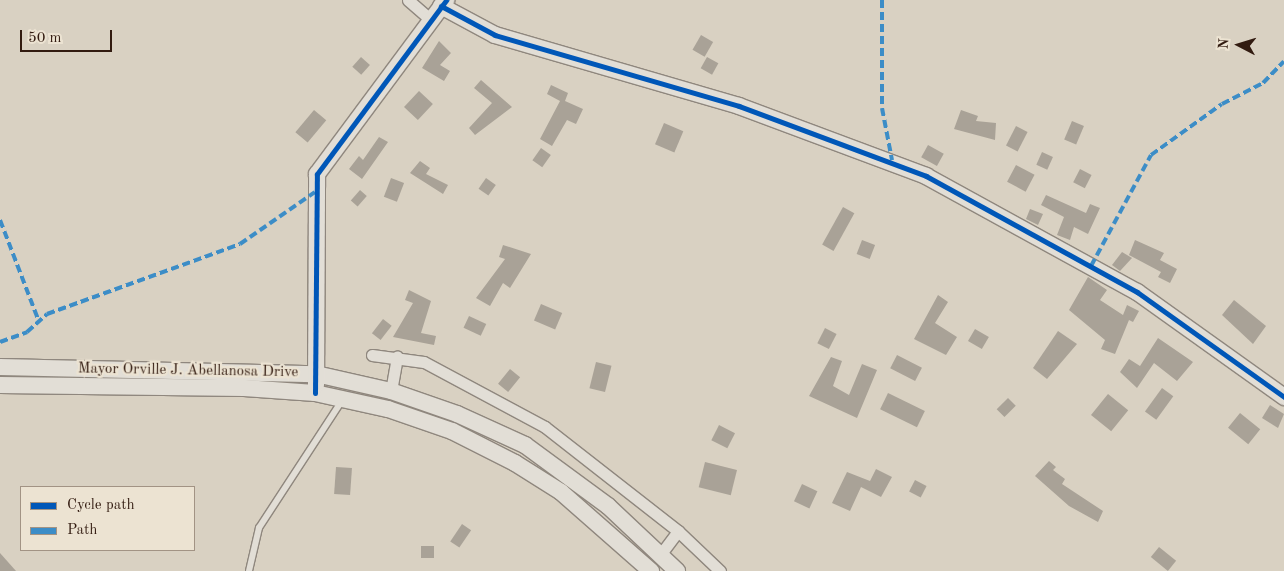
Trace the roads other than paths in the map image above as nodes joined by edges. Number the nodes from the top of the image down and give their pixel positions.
1 (408, 0) edge
2 (444, 3) edge
3 (430, 19) junction
4 (372, 356) dead end
5 (397, 357) junction
6 (0, 367) edge
7 (316, 374) junction
8 (0, 385) edge
9 (391, 392) junction
10 (315, 393) junction
11 (1284, 397) edge
12 (342, 399) junction
13 (678, 530) junction
14 (660, 555) junction
15 (249, 571) edge
16 (650, 571) edge
17 (677, 571) edge
18 (720, 571) edge

1 - 3 street
2 - 3 main road
2 - 11 main road
3 - 7 main road
4 - 5 street
5 - 9 street
5 - 13 street
6 - 7 main road, Mayor Orville J. Abellanosa Drive
7 - 9 main road, Mayor Orville J. Abellanosa Drive
7 - 10 main road
8 - 10 main road, Mayor Orville J. Abellanosa Drive
9 - 14 main road, Mayor Orville J. Abellanosa Drive
10 - 12 main road, Mayor Orville J. Abellanosa Drive
12 - 15 lane
12 - 16 main road, Mayor Orville J. Abellanosa Drive
13 - 14 street
13 - 18 street
14 - 17 main road, Mayor Orville J. Abellanosa Drive

